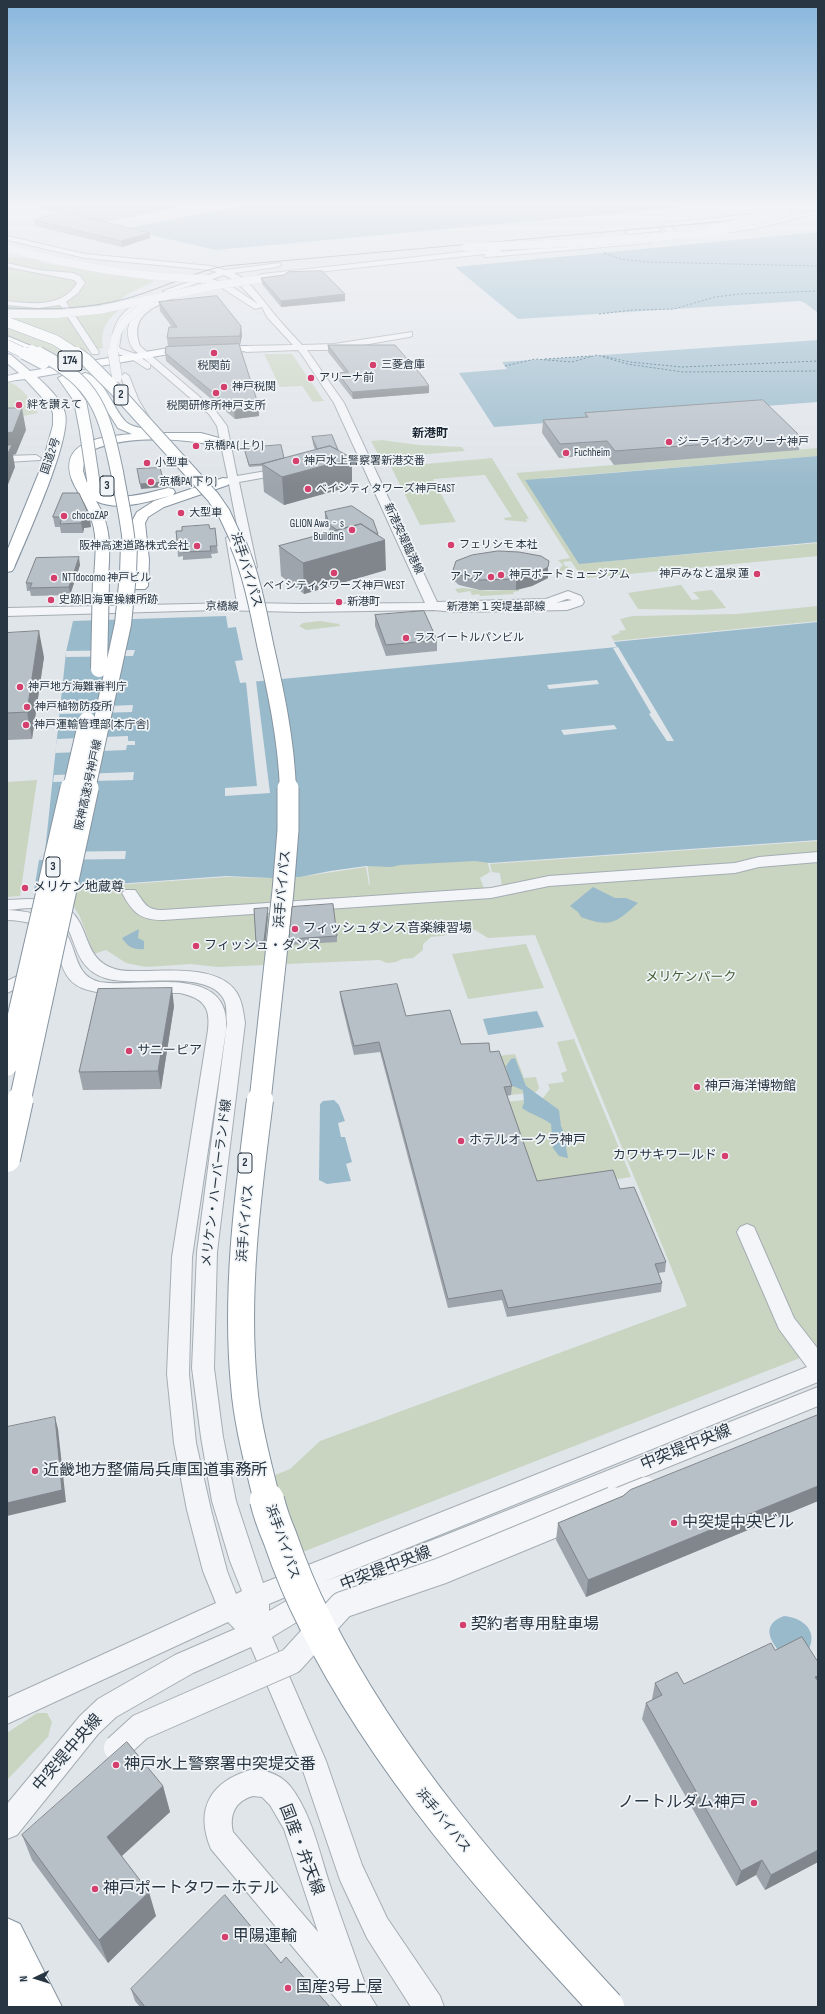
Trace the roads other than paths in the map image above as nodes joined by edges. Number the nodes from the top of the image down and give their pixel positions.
1 (66, 299) edge
2 (138, 299) edge
3 (149, 299) edge
4 (151, 299) edge
5 (161, 299) edge
6 (166, 299) edge
7 (167, 299) edge
8 (245, 299) edge
9 (258, 299) edge
10 (62, 302) junction
11 (7, 303) edge
12 (7, 314) edge
13 (270, 315) junction
14 (7, 323) edge
15 (409, 334) dead end
16 (7, 340) edge
17 (7, 345) edge
18 (299, 348) junction
19 (246, 349) joint
20 (32, 350) junction
21 (95, 352) dead end
22 (146, 354) junction
23 (133, 356) junction
24 (7, 357) edge
25 (13, 374) edge
26 (64, 378) junction
27 (41, 406) dead end
28 (47, 423) dead end
29 (211, 427) junction
30 (155, 428) junction
31 (199, 434) junction
32 (110, 437) junction
33 (220, 442) junction
34 (36, 458) junction
35 (7, 459) edge
36 (356, 464) dead end
37 (368, 464) junction
38 (293, 470) edge
39 (30, 473) dead end
40 (86, 479) junction
41 (228, 481) junction
42 (136, 487) dead end
43 (7, 568) edge
44 (433, 606) junction
45 (244, 607) junction
46 (260, 607) junction
47 (7, 612) edge
48 (106, 669) junction
49 (818, 857) edge
50 (130, 893) dead end
51 (7, 905) edge
52 (7, 915) edge
53 (66, 956) junction
54 (7, 988) edge
55 (224, 1046) junction
56 (7, 1065) edge
57 (7, 1159) edge
58 (747, 1232) dead end
59 (206, 1283) junction
60 (181, 1284) junction
61 (818, 1365) edge
62 (818, 1372) edge
63 (818, 1396) edge
64 (818, 1418) edge
65 (256, 1597) junction
66 (230, 1608) junction
67 (257, 1632) junction
68 (7, 1711) edge
69 (117, 1748) dead end
70 (7, 1825) edge
71 (7, 1937) edge
72 (7, 1978) edge
73 (360, 2004) edge
74 (22, 2007) edge
75 (43, 2007) edge
76 (429, 2007) edge
77 (591, 2007) edge
78 (607, 2007) edge

1 - 10 street
2 - 12 street, bridge
3 - 12 street, bridge
4 - 23 street, 京橋線
5 - 30 street, bridge
6 - 22 street, 京橋線
7 - 30 street, bridge
8 - 13 street, 新港突堤臨港線
9 - 13 street, 新港突堤臨港線
10 - 11 street
10 - 21 street
13 - 18 street, 新港突堤臨港線
14 - 30 highway, 浜手バイパス / 2, bridge
15 - 18 street
16 - 20 highway, 阪神高速3号神戸線 / 3
17 - 26 highway, 阪神高速3号神戸線 / 3, bridge
18 - 19 street
18 - 37 street, 新港突堤臨港線
19 - 22 highway, 174
20 - 30 highway, 3, bridge
20 - 32 highway, 阪神高速3号神戸線 / 3, bridge
22 - 23 highway, 174
22 - 33 street, 京橋線
23 - 25 highway, 174
23 - 29 street, 京橋線
24 - 25 highway, 国道2号
25 - 27 highway, 国道2号
25 - 43 highway, 国道2号
26 - 40 highway, 3, bridge
26 - 48 highway, 阪神高速3号神戸線 / 3, bridge
28 - 34 highway, 国道2号
29 - 31 highway, 3
29 - 33 street, 京橋線
30 - 31 highway, 3
30 - 31 highway
30 - 40 highway, 3
30 - 77 highway, 浜手バイパス / 2, bridge
30 - 78 highway, 浜手バイパス / 2, bridge
31 - 33 highway, 3
32 - 42 highway, bridge
32 - 48 highway, 阪神高速3号神戸線 / 3, bridge
33 - 41 street, 京橋線
34 - 35 street
34 - 39 highway, 国道2号
36 - 37 street
37 - 44 street, 新港突堤臨港線
38 - 41 street
40 - 41 highway, 3
40 - 48 highway, 3, bridge
41 - 45 street, 京橋線
41 - 46 street, 京橋線
41 - 48 highway, 3, bridge
44 - 44 street, 新港第１突堤基部線
44 - 46 street
45 - 46 street
45 - 47 street, 京橋線
48 - 56 highway, 阪神高速3号神戸線 / 3, bridge
48 - 57 highway, 阪神高速3号神戸線 / 3, bridge
49 - 50 street
51 - 55 street, メリケン・ハーバーランド線
52 - 53 street, メリケン・ハーバーランド線
53 - 54 street
53 - 55 street, メリケン・ハーバーランド線
55 - 59 street, メリケン・ハーバーランド線
55 - 60 street, メリケン・ハーバーランド線
58 - 61 street
59 - 60 street
59 - 65 street, メリケン・ハーバーランド線
60 - 66 street, メリケン・ハーバーランド線
62 - 65 street, 中突堤中央線
63 - 67 street, 中突堤中央線
64 - 69 street, bridge
65 - 66 street, 中突堤中央線
65 - 67 street, メリケン・ハーバーランド線
66 - 67 street, メリケン・ハーバーランド線
66 - 68 street
67 - 70 street, 中突堤中央線
67 - 76 street, メリケン・ハーバーランド線
71 - 75 highway
72 - 74 highway
73 - 73 street, 国産・弁天線

